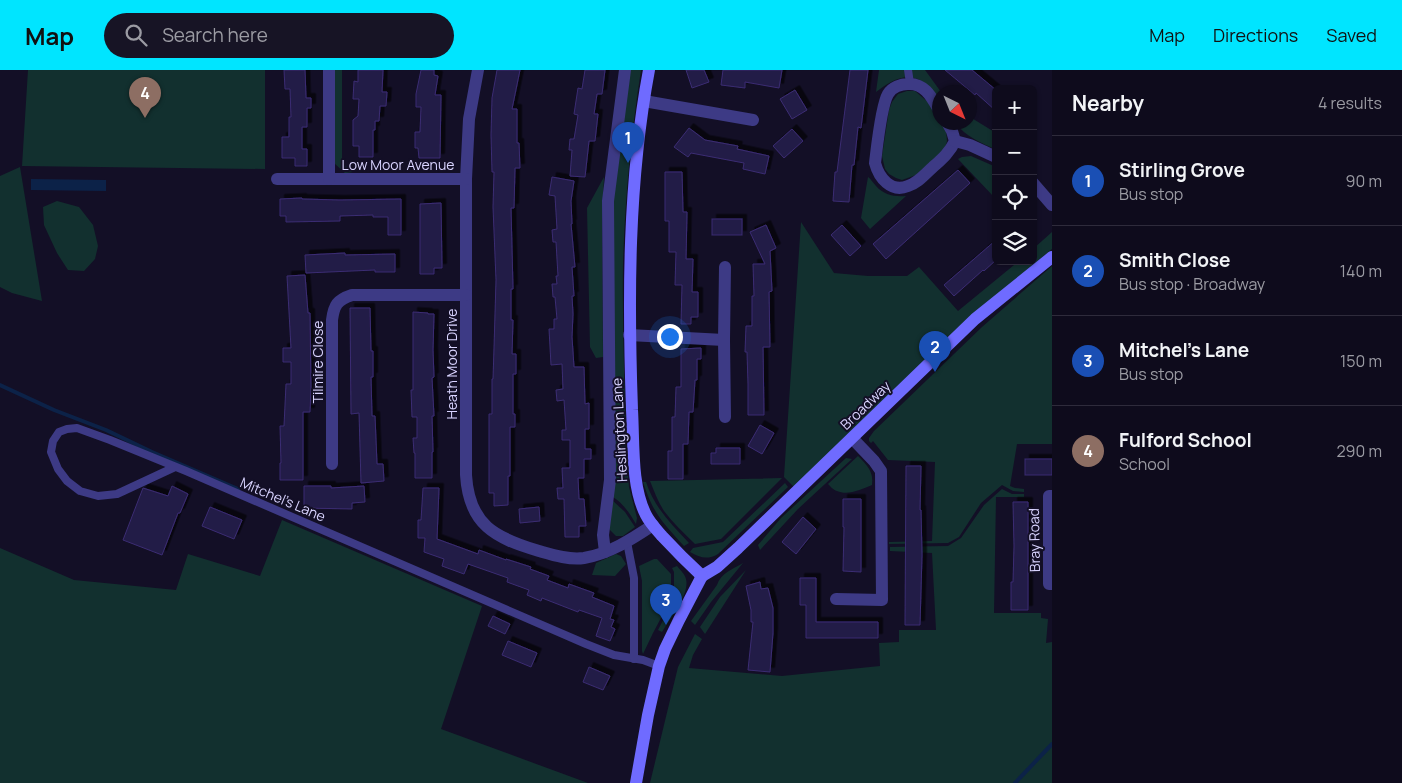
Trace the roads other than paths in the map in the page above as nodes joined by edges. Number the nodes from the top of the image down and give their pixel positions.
1 (330, 70) edge
2 (478, 70) edge
3 (625, 70) edge
4 (649, 70) edge
5 (908, 70) edge
6 (910, 84) junction
7 (932, 96) edge
8 (644, 101) junction
9 (753, 120) dead end
10 (951, 130) edge
11 (955, 141) junction
12 (992, 155) edge
13 (277, 179) dead end
14 (329, 179) junction
15 (466, 179) junction
16 (1037, 188) edge
17 (1052, 205) edge
18 (1052, 257) edge
19 (725, 267) dead end
20 (466, 295) junction
21 (629, 335) junction
22 (724, 340) junction
23 (725, 417) dead end
24 (852, 438) junction
25 (332, 464) dead end
26 (175, 467) junction
27 (1052, 496) edge
28 (652, 525) junction
29 (627, 542) junction
30 (605, 552) junction
31 (702, 576) junction
32 (1052, 584) edge
33 (836, 599) dead end
34 (634, 659) junction
35 (659, 666) junction
36 (636, 783) edge

1 - 14 street, Low Moor Avenue
2 - 15 street, Heath Moor Drive
3 - 30 street
4 - 8 street, Heslington Lane
5 - 6 lane
6 - 7 street
6 - 11 street
8 - 9 street
8 - 21 street, Heslington Lane
10 - 11 street
11 - 12 street
13 - 14 street, Low Moor Avenue
14 - 15 street, Low Moor Avenue
15 - 20 street, Heath Moor Drive
16 - 17 street
18 - 24 street, Broadway
19 - 22 street
20 - 25 street, Tilmire Close
20 - 30 street, Heath Moor Drive
21 - 22 street
21 - 28 street, Heslington Lane
22 - 23 street
24 - 31 street, Broadway
24 - 33 street
26 - 26 lane, Mitchel's Lane
26 - 34 lane, Mitchel's Lane
27 - 32 street, Bray Road
28 - 29 street, Heath Moor Drive
28 - 31 street, Heslington Lane
29 - 30 street, Heath Moor Drive
29 - 34 lane
31 - 35 street
34 - 35 lane, Mitchel's Lane
35 - 36 street

